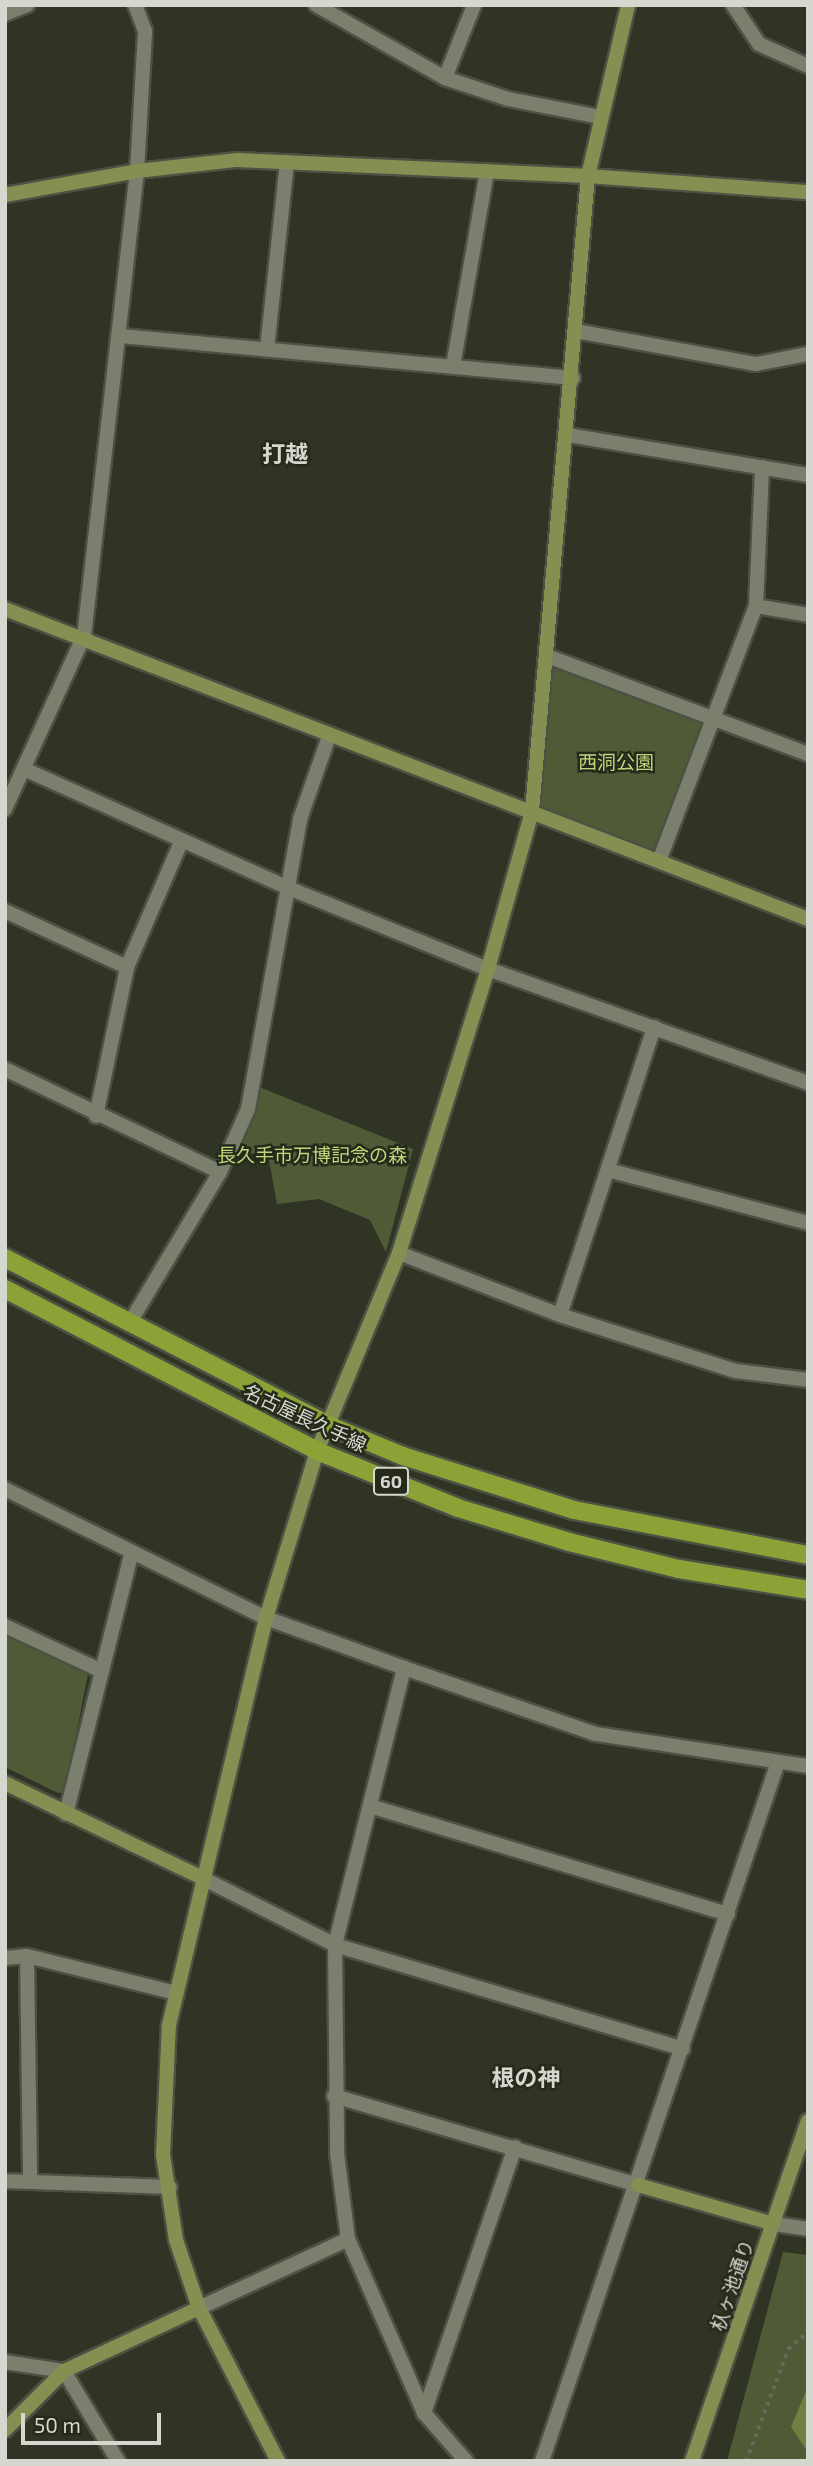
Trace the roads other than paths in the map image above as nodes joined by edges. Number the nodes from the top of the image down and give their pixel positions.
1 (27, 5) edge
2 (135, 5) edge
3 (316, 5) edge
4 (474, 5) edge
5 (628, 5) edge
6 (733, 5) edge
7 (5, 14) edge
8 (808, 66) edge
9 (445, 78) junction
10 (600, 117) junction
11 (287, 162) junction
12 (137, 171) junction
13 (487, 171) junction
14 (588, 176) junction
15 (808, 192) edge
16 (5, 195) edge
17 (576, 331) junction
18 (121, 336) junction
19 (267, 349) junction
20 (808, 354) edge
21 (453, 366) junction
22 (573, 378) junction
23 (568, 435) junction
24 (762, 467) junction
25 (808, 475) edge
26 (756, 606) junction
27 (5, 609) edge
28 (808, 615) edge
29 (84, 636) junction
30 (547, 656) junction
31 (715, 719) junction
32 (329, 736) junction
33 (808, 754) edge
34 (24, 769) junction
35 (5, 809) edge
36 (532, 811) junction
37 (182, 840) junction
38 (659, 861) junction
39 (286, 887) junction
40 (5, 911) edge
41 (808, 919) edge
42 (127, 967) junction
43 (488, 969) junction
44 (654, 1027) junction
45 (5, 1069) edge
46 (808, 1083) edge
47 (96, 1115) junction
48 (608, 1170) junction
49 (220, 1172) junction
50 (808, 1223) edge
51 (399, 1253) junction
52 (5, 1258) edge
53 (5, 1289) edge
54 (560, 1315) junction
55 (129, 1324) junction
56 (808, 1380) edge
57 (328, 1425) junction
58 (317, 1451) junction
59 (5, 1489) edge
60 (131, 1555) junction
61 (808, 1555) edge
62 (808, 1590) edge
63 (266, 1618) junction
64 (5, 1626) edge
65 (404, 1668) junction
66 (102, 1671) junction
67 (778, 1762) junction
68 (808, 1766) edge
69 (5, 1783) edge
70 (370, 1806) junction
71 (66, 1814) junction
72 (202, 1878) junction
73 (728, 1914) junction
74 (335, 1945) junction
75 (27, 1956) junction
76 (5, 1958) edge
77 (176, 1993) junction
78 (683, 2049) junction
79 (334, 2095) junction
80 (808, 2121) edge
81 (515, 2147) junction
82 (5, 2181) edge
83 (30, 2182) junction
84 (638, 2185) junction
85 (170, 2187) junction
86 (774, 2224) junction
87 (808, 2230) edge
88 (348, 2239) junction
89 (199, 2308) junction
90 (5, 2361) edge
91 (64, 2371) junction
92 (424, 2413) junction
93 (5, 2430) edge
94 (118, 2461) edge
95 (278, 2461) edge
96 (466, 2461) edge
97 (542, 2461) edge
98 (692, 2461) edge

1 - 7 street
2 - 12 street
3 - 9 street
4 - 9 street
5 - 10 street
6 - 8 street
9 - 10 street
10 - 14 street
11 - 12 street
11 - 13 street
11 - 19 street
12 - 16 street
12 - 18 street
13 - 14 street
13 - 21 street
14 - 15 street
14 - 17 street
17 - 20 street
17 - 22 street
18 - 19 street
18 - 29 street
19 - 21 street
21 - 22 street
22 - 23 street
23 - 24 street
23 - 30 street
24 - 25 street
24 - 26 street
26 - 28 street
26 - 31 street
27 - 29 street
29 - 32 street
29 - 34 street
30 - 31 street
30 - 36 street
31 - 33 street
31 - 38 street
32 - 36 street
32 - 39 street
34 - 35 street
34 - 37 street
36 - 38 street
36 - 43 street
37 - 39 street
37 - 42 street
38 - 41 street
39 - 43 street
39 - 49 street
40 - 42 street
42 - 47 street
43 - 44 street
43 - 51 street
44 - 46 street
44 - 48 street
45 - 47 street
47 - 49 street
48 - 50 street
48 - 54 street
49 - 55 street
51 - 54 street
51 - 57 street
52 - 55 main road, 名古屋長久手線 / 60
53 - 58 main road, 名古屋長久手線 / 60
54 - 56 street
55 - 57 main road, 名古屋長久手線 / 60
57 - 58 street
57 - 61 main road, 名古屋長久手線 / 60
58 - 62 main road, 名古屋長久手線 / 60
58 - 63 street
59 - 60 street
60 - 63 street
60 - 66 street
63 - 65 street
63 - 72 street
64 - 66 street
65 - 67 street
65 - 70 street
66 - 71 street
67 - 68 street
67 - 73 street
69 - 71 street
70 - 73 street
70 - 74 street
71 - 72 street
72 - 74 street
72 - 77 street
73 - 78 street
74 - 78 street
74 - 79 street
75 - 76 street
75 - 77 street
75 - 83 street
77 - 85 street
78 - 84 street
79 - 81 street
79 - 88 street
80 - 86 street, 杁ヶ池通り
81 - 84 street
81 - 92 street
82 - 83 street
83 - 85 street
84 - 86 street
84 - 97 street
85 - 89 street
86 - 87 street
86 - 98 street, 杁ヶ池通り
88 - 89 street
88 - 92 street
89 - 91 street
89 - 95 street
90 - 91 street
91 - 93 street
91 - 94 street
92 - 96 street

